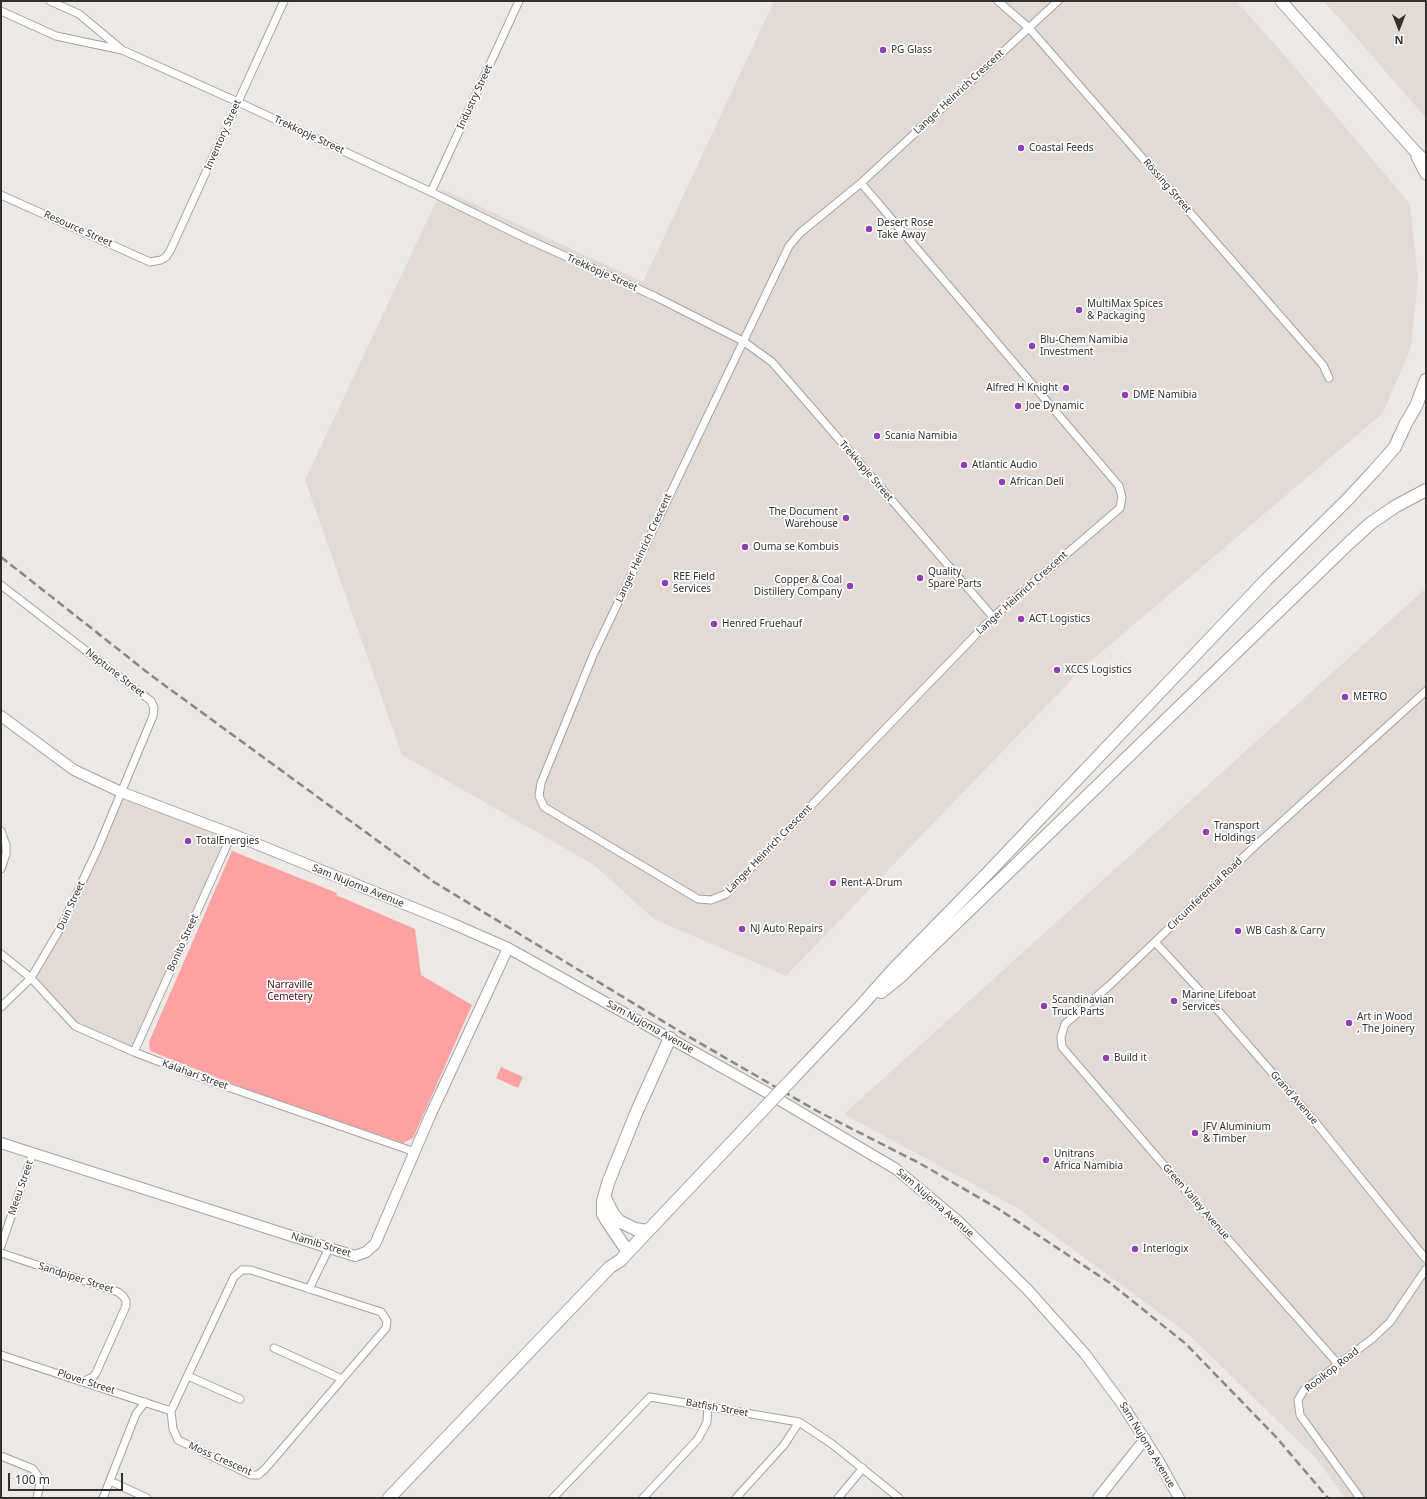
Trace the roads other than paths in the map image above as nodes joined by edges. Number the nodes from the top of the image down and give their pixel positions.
1 (50, 1) edge
2 (284, 1) edge
3 (519, 1) edge
4 (998, 1) edge
5 (1058, 1) edge
6 (1281, 1) edge
7 (1, 11) edge
8 (1029, 28) junction
9 (122, 50) junction
10 (238, 102) junction
11 (1413, 149) junction
12 (1426, 162) edge
13 (1426, 174) edge
14 (860, 183) junction
15 (431, 192) junction
16 (1, 195) edge
17 (156, 262) joint
18 (743, 341) junction
19 (1329, 378) dead end
20 (1426, 380) edge
21 (1426, 490) edge
22 (1, 585) edge
23 (993, 617) junction
24 (1426, 691) edge
25 (1, 716) edge
26 (121, 792) junction
27 (1, 831) edge
28 (232, 834) junction
29 (1, 869) edge
30 (1155, 942) junction
31 (508, 948) junction
32 (1, 954) edge
33 (31, 978) junction
34 (1, 1007) edge
35 (860, 1007) junction
36 (1061, 1037) joint
37 (670, 1038) junction
38 (134, 1052) junction
39 (1, 1143) edge
40 (415, 1152) junction
41 (33, 1153) junction
42 (604, 1197) junction
43 (648, 1230) junction
44 (1, 1246) edge
45 (330, 1248) junction
46 (628, 1252) junction
47 (1, 1253) edge
48 (1426, 1259) edge
49 (1426, 1269) edge
50 (309, 1288) junction
51 (274, 1348) dead end
52 (1, 1355) edge
53 (1338, 1364) junction
54 (188, 1376) junction
55 (342, 1379) junction
56 (84, 1381) junction
57 (240, 1399) dead end
58 (145, 1402) junction
59 (708, 1406) junction
60 (171, 1411) junction
61 (798, 1422) junction
62 (1145, 1439) junction
63 (1, 1456) edge
64 (863, 1468) junction
65 (110, 1481) junction
66 (37, 1498) edge
67 (103, 1498) edge
68 (147, 1498) edge
69 (389, 1498) edge
70 (396, 1498) edge
71 (553, 1498) edge
72 (643, 1498) edge
73 (736, 1498) edge
74 (838, 1498) edge
75 (899, 1498) edge
76 (1098, 1498) edge
77 (1179, 1498) edge
78 (1360, 1498) edge

1 - 9 street, Trekkopje Street
2 - 10 street, Inventory Street
3 - 15 street, Industry Street
4 - 8 street, Rössing Street
5 - 8 street, Langer Heinrich Crescent
6 - 11 main road
7 - 9 street, Trekkopje Street
8 - 14 street, Langer Heinrich Crescent
8 - 19 street, Rössing Street
9 - 10 street, Trekkopje Street
10 - 15 street, Trekkopje Street
10 - 17 street, Inventory Street
11 - 12 main road
11 - 13 main road
14 - 18 street, Langer Heinrich Crescent
14 - 23 street, Langer Heinrich Crescent
15 - 18 street, Trekkopje Street
16 - 17 street, Resource Street
18 - 23 street, Trekkopje Street
18 - 23 street, Langer Heinrich Crescent
20 - 35 highway
21 - 35 highway
22 - 26 street, Neptune Street
24 - 30 street, Circumferential Road
25 - 26 street, Sam Nujoma Avenue
26 - 28 street, Sam Nujoma Avenue
26 - 33 street, Duin Street
27 - 29 street
28 - 31 street, Sam Nujoma Avenue
28 - 38 street, Bonito Street
30 - 36 street, Circumferential Road
30 - 48 street, Grand Avenue
31 - 37 street, Sam Nujoma Avenue
31 - 40 street, Namib Street
32 - 33 street, Kalahari Street
33 - 34 street, Duin Street
33 - 38 street, Kalahari Street
35 - 43 highway, bridge
36 - 53 street, Green Valley Avenue
37 - 42 highway
37 - 62 street, Sam Nujoma Avenue
38 - 40 street, Kalahari Street
39 - 41 street, Namib Street
40 - 45 street, Namib Street
41 - 44 street, Meeu Street
41 - 45 street, Namib Street
42 - 43 highway
42 - 46 highway
43 - 46 highway
45 - 50 street
46 - 69 highway
46 - 70 highway
47 - 56 street, Sandpiper Street
49 - 53 street, Rooikop Road
50 - 54 street, Moss Crescent
50 - 55 street, Moss Crescent
51 - 55 street
52 - 56 street, Plover Street
53 - 78 street, Rooikop Road
54 - 57 street
54 - 60 street, Moss Crescent
55 - 60 street, Moss Crescent
56 - 58 street, Plover Street
58 - 60 street, Plover Street
58 - 65 street
59 - 61 street, Batfish Street
59 - 71 street, Batfish Street
59 - 72 street
61 - 64 street, Batfish Street
61 - 73 street
62 - 76 street
62 - 77 street, Sam Nujoma Avenue
63 - 66 street
64 - 74 street
64 - 75 street, Batfish Street
65 - 67 street
65 - 68 street

